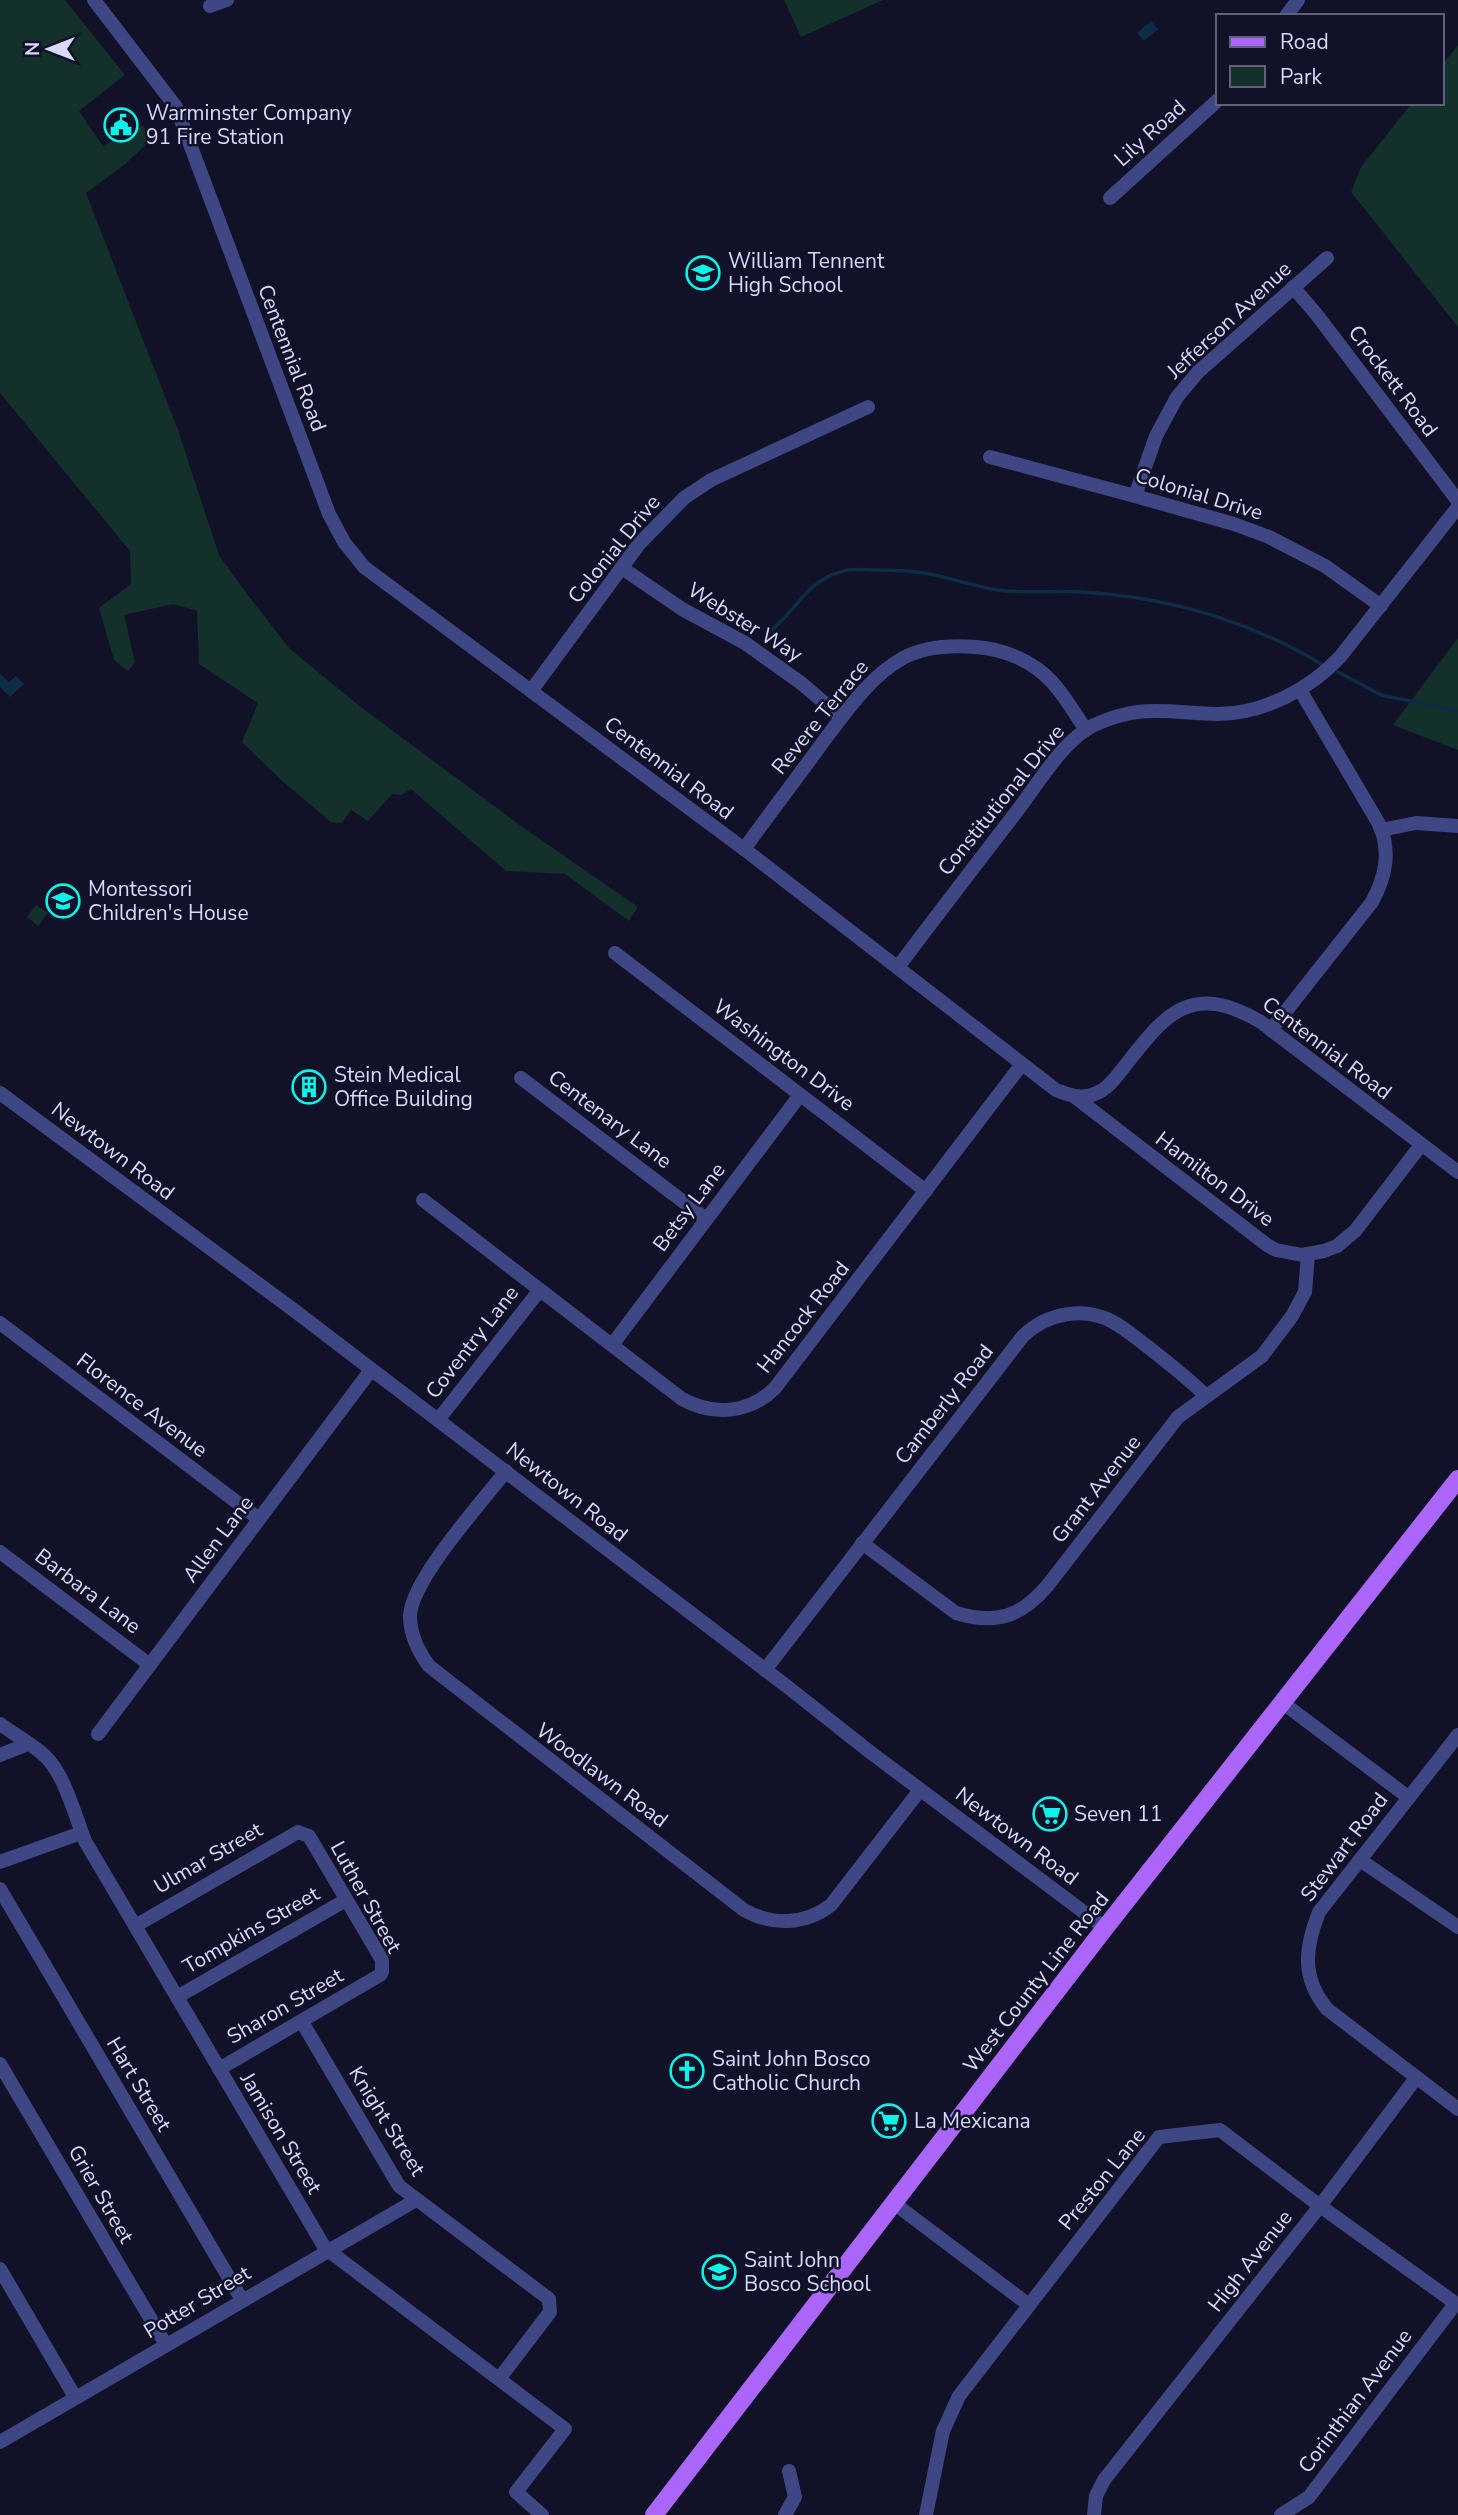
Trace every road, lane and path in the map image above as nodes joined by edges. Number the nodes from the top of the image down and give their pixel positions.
1 (94, 0) edge
2 (227, 0) edge
3 (210, 6) dead end
4 (1216, 102) edge
5 (1110, 198) dead end
6 (1327, 258) dead end
7 (1293, 287) junction
8 (868, 407) dead end
9 (989, 457) dead end
10 (1135, 496) junction
11 (1458, 502) edge
12 (1458, 507) edge
13 (622, 568) junction
14 (1381, 606) junction
15 (1300, 690) junction
16 (531, 691) junction
17 (841, 717) junction
18 (1086, 730) junction
19 (1458, 826) edge
20 (1381, 830) junction
21 (744, 849) junction
22 (615, 953) dead end
23 (898, 967) junction
24 (1271, 1030) junction
25 (1022, 1064) junction
26 (521, 1078) dead end
27 (0, 1093) edge
28 (800, 1095) junction
29 (1075, 1097) junction
30 (1421, 1144) junction
31 (1458, 1172) edge
32 (926, 1191) junction
33 (423, 1200) dead end
34 (706, 1219) junction
35 (1308, 1254) junction
36 (539, 1290) junction
37 (0, 1323) edge
38 (612, 1345) junction
39 (371, 1370) junction
40 (1206, 1396) junction
41 (438, 1420) junction
42 (506, 1471) junction
43 (1458, 1479) edge
44 (259, 1519) junction
45 (862, 1543) junction
46 (0, 1552) edge
47 (150, 1664) junction
48 (765, 1670) junction
49 (1283, 1703) junction
50 (0, 1724) edge
51 (98, 1734) dead end
52 (1456, 1740) edge
53 (29, 1744) junction
54 (0, 1755) edge
55 (920, 1790) junction
56 (1408, 1797) junction
57 (82, 1833) junction
58 (303, 1833) joint
59 (1360, 1860) junction
60 (0, 1863) edge
61 (0, 1889) edge
62 (346, 1900) junction
63 (135, 1926) junction
64 (1458, 1927) edge
65 (1105, 1928) junction
66 (372, 1980) joint
67 (177, 1997) junction
68 (302, 2021) junction
69 (0, 2064) edge
70 (219, 2069) junction
71 (1416, 2078) junction
72 (1458, 2109) edge
73 (416, 2200) junction
74 (895, 2204) junction
75 (1320, 2206) junction
76 (327, 2250) junction
77 (0, 2269) edge
78 (242, 2300) junction
79 (1029, 2305) junction
80 (1456, 2305) edge
81 (166, 2345) junction
82 (499, 2379) junction
83 (75, 2397) junction
84 (0, 2442) edge
85 (789, 2471) dead end
86 (542, 2515) edge
87 (654, 2515) edge
88 (785, 2515) edge
89 (926, 2515) edge
90 (1094, 2515) edge
91 (1281, 2515) edge

1 - 16 street, Centennial Road
2 - 3 street
4 - 5 street, Lily Road
6 - 7 street, Jefferson Avenue
7 - 10 street, Jefferson Avenue
7 - 11 street, Crockett Road
8 - 13 street, Colonial Drive
9 - 10 street, Colonial Drive
10 - 14 street, Colonial Drive
12 - 14 street, Constitutional Drive
13 - 16 street, Colonial Drive
13 - 17 street, Webster Way
14 - 15 street, Constitutional Drive
15 - 18 street, Constitutional Drive
15 - 20 street
16 - 21 street, Centennial Road
17 - 18 street, Revere Terrace
17 - 21 street, Revere Terrace
18 - 23 street, Constitutional Drive
19 - 20 street
20 - 24 street
21 - 23 street, Centennial Road
22 - 28 street, Washington Drive
23 - 25 street, Centennial Road
24 - 29 street, Centennial Road
24 - 30 street, Centennial Road
25 - 29 street, Centennial Road
25 - 32 street, Hancock Road
26 - 34 street, Centenary Lane
27 - 39 street, Newtown Road
28 - 32 street, Washington Drive
28 - 34 street, Betsy Lane
29 - 35 street, Hamilton Drive
30 - 31 street, Centennial Road
30 - 35 street
32 - 38 street, Hancock Road
33 - 36 street, Hancock Road
34 - 38 street, Betsy Lane
35 - 40 street, Grant Avenue
36 - 38 street, Hancock Road
36 - 41 street, Coventry Lane
37 - 44 street, Florence Avenue
39 - 41 street, Newtown Road
39 - 44 street, Allen Lane
40 - 45 street, Grant Avenue
40 - 45 street, Camberly Road
41 - 42 street, Newtown Road
42 - 48 street, Newtown Road
42 - 55 street, Woodlawn Road
43 - 49 main road, West County Line Road
44 - 47 street, Allen Lane
45 - 48 street, Camberly Road
46 - 47 street, Barbara Lane
47 - 51 street, Allen Lane
48 - 55 street, Newtown Road
49 - 56 street
49 - 65 main road, West County Line Road
50 - 53 street, Jamison Street
52 - 56 street, Stewart Road
53 - 54 street
53 - 57 street, Jamison Street
55 - 65 street, Newtown Road
56 - 59 street, Stewart Road
57 - 60 street
57 - 63 street, Jamison Street
58 - 62 street, Luther Street
58 - 63 street, Ulmar Street
59 - 64 street
59 - 71 street, Stewart Road
61 - 78 street, Hart Street
62 - 66 street, Luther Street
62 - 67 street, Tompkins Street
63 - 67 street, Jamison Street
65 - 74 main road, West County Line Road
66 - 68 street, Sharon Street
67 - 70 street, Jamison Street
68 - 70 street, Sharon Street
68 - 73 street, Knight Street
69 - 81 street, Grier Street
70 - 76 street, Jamison Street
71 - 72 street
71 - 75 street, High Avenue
73 - 76 street, Potter Street
73 - 82 street, Knight Street
74 - 79 street
74 - 87 main road, West County Line Road
75 - 79 street, Preston Lane
75 - 80 street, Preston Lane
75 - 90 street, High Avenue
76 - 78 street, Potter Street
76 - 82 street, Jamison Street
77 - 83 street
78 - 81 street, Potter Street
79 - 89 street, Preston Lane
80 - 91 street, Corinthian Avenue
81 - 83 street, Potter Street
82 - 86 street, Jamison Street
83 - 84 street, Potter Street
85 - 88 street

